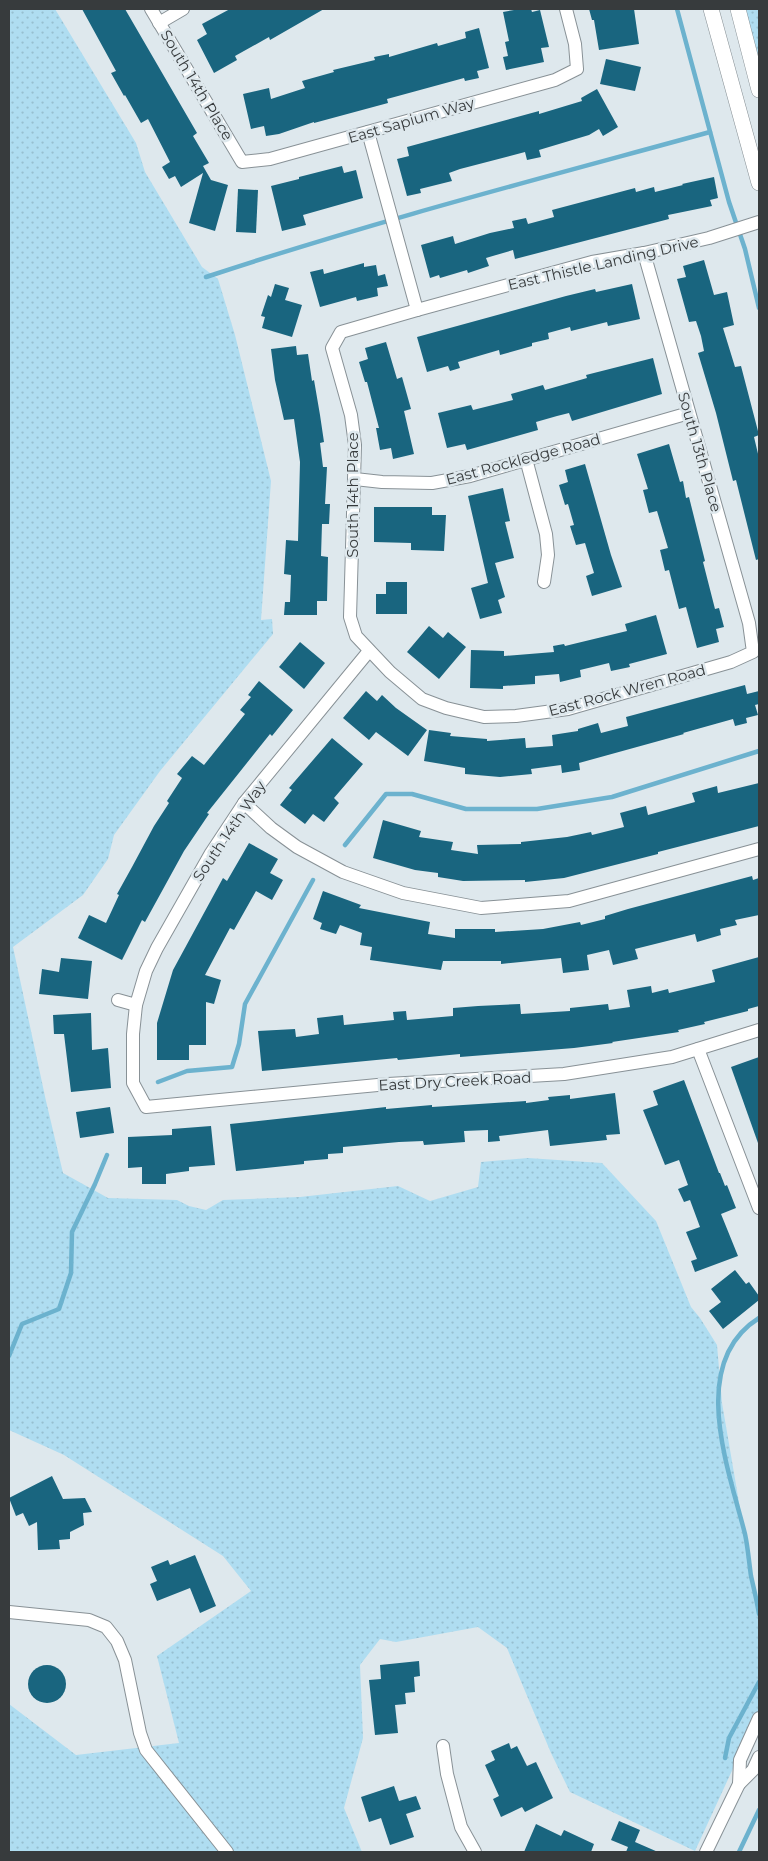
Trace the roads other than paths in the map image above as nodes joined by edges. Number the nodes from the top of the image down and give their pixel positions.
1 (151, 9) edge
2 (183, 9) edge
3 (566, 9) edge
4 (711, 9) edge
5 (738, 9) edge
6 (159, 23) junction
7 (759, 90) edge
8 (368, 132) junction
9 (242, 162) joint
10 (759, 183) edge
11 (759, 222) edge
12 (644, 253) junction
13 (417, 310) junction
14 (689, 413) junction
15 (526, 459) junction
16 (354, 479) junction
17 (544, 582) dead end
18 (369, 651) junction
19 (753, 652) joint
20 (244, 803) junction
21 (759, 849) edge
22 (118, 1000) dead end
23 (136, 1005) junction
24 (759, 1030) edge
25 (698, 1049) junction
26 (146, 1106) joint
27 (759, 1208) edge
28 (9, 1612) edge
29 (759, 1718) edge
30 (443, 1746) dead end
31 (759, 1757) edge
32 (739, 1784) junction
33 (227, 1852) edge
34 (475, 1852) edge
35 (706, 1852) edge

1 - 6 street, South 14th Place
2 - 6 street
3 - 8 street, East Sapium Way
4 - 10 street
5 - 7 street
6 - 9 street, South 14th Place
8 - 9 street, East Sapium Way
8 - 13 street
11 - 12 street, East Thistle Landing Drive
12 - 13 street, East Thistle Landing Drive
12 - 14 street, South 13th Place
13 - 16 street, South 14th Place
14 - 15 street, East Rockledge Road
14 - 19 street, South 13th Place
15 - 16 street, East Rockledge Road
15 - 17 street
16 - 18 street, South 14th Place
18 - 19 street, East Rock Wren Road
18 - 20 street, South 14th Way
20 - 21 street
20 - 23 street, South 14th Way
22 - 23 street
23 - 26 street, South 14th Way
24 - 25 street, East Dry Creek Road
25 - 26 street, East Dry Creek Road
25 - 27 street
28 - 33 street
29 - 32 street
30 - 34 street
31 - 32 street
32 - 35 street

